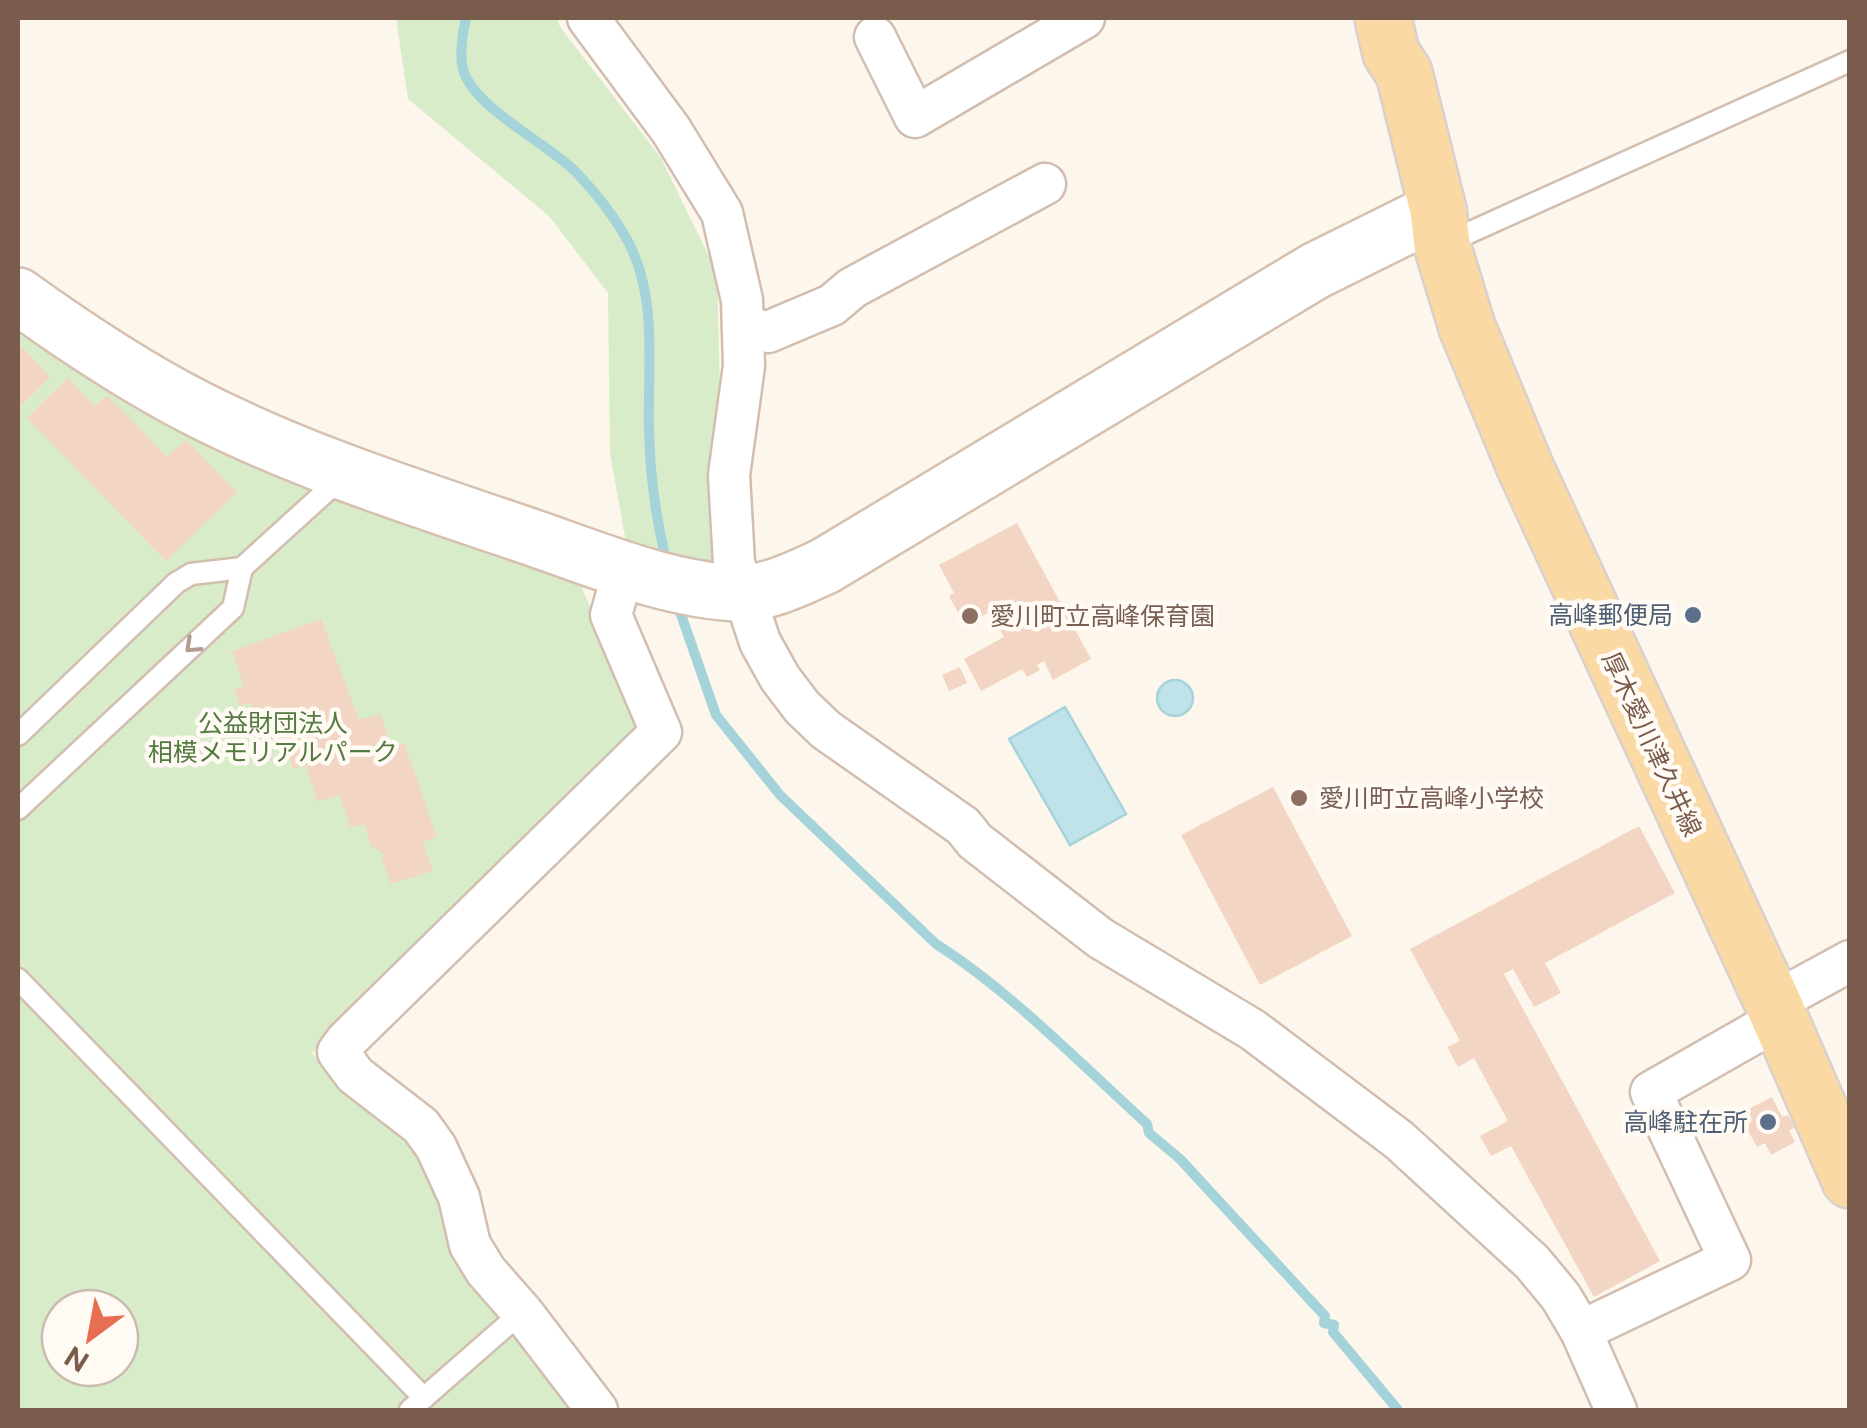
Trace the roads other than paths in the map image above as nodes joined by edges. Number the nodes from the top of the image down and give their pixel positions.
1 (588, 18) edge
2 (1083, 18) edge
3 (1383, 18) edge
4 (876, 37) dead end
5 (1850, 61) edge
6 (1045, 184) dead end
7 (1440, 228) junction
8 (18, 296) edge
9 (743, 327) junction
10 (347, 472) junction
11 (242, 568) junction
12 (624, 568) junction
13 (742, 593) junction
14 (18, 735) edge
15 (18, 809) edge
16 (1850, 961) edge
17 (18, 979) edge
18 (1776, 1011) junction
19 (1850, 1180) edge
20 (522, 1312) junction
21 (1582, 1330) junction
22 (417, 1404) edge
23 (597, 1410) edge
24 (1616, 1410) edge

1 - 9 street
2 - 4 street
3 - 7 main road, 厚木愛川津久井線
5 - 7 lane
6 - 9 street
7 - 13 street
7 - 18 main road, 厚木愛川津久井線
8 - 10 street
9 - 13 street
10 - 11 lane
10 - 12 street
11 - 14 lane
11 -> 15 lane
12 - 13 street
12 - 20 street
13 - 21 street
16 - 18 street
17 - 22 lane
18 - 19 main road, 厚木愛川津久井線
18 - 21 street
20 - 22 lane
20 - 23 street
21 - 24 street

